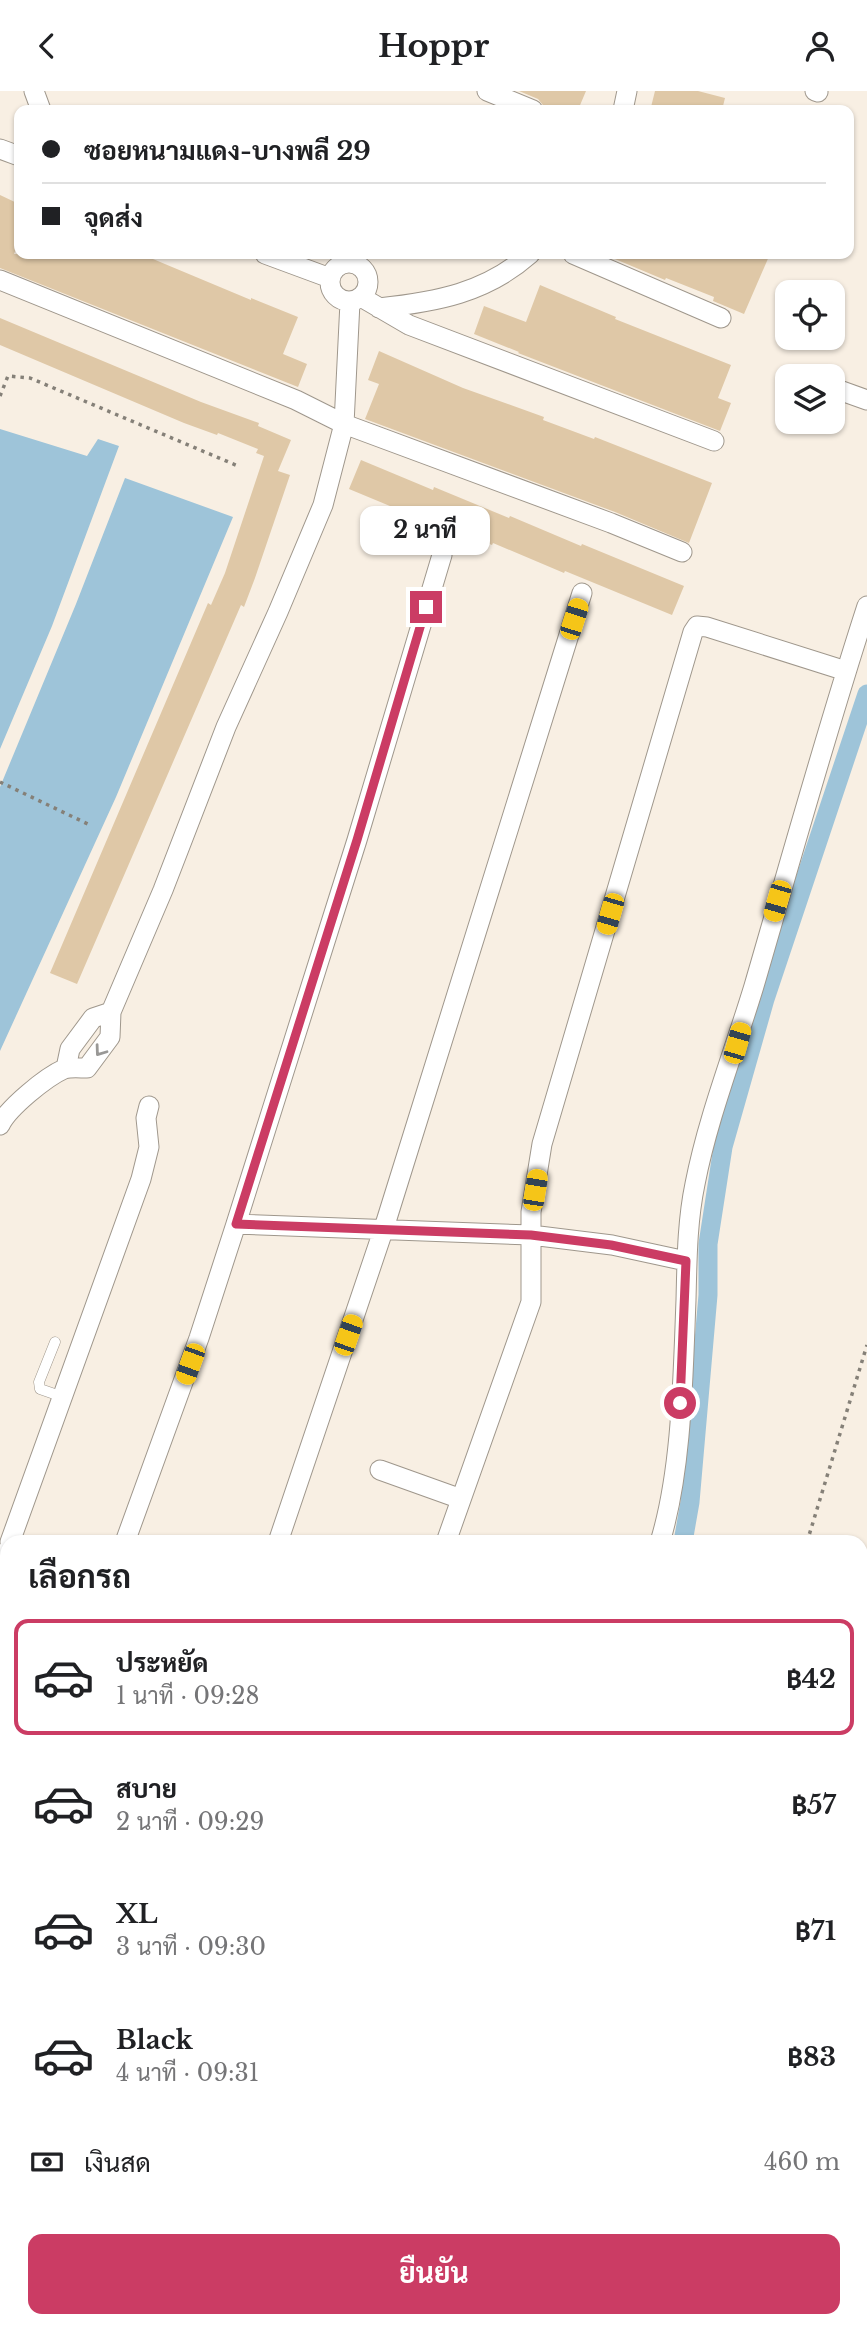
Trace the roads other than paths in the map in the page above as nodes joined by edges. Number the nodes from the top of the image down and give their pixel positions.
1 (488, 91) edge
2 (521, 105) edge
3 (279, 259) edge
4 (524, 259) edge
5 (584, 259) edge
6 (330, 278) junction
7 (0, 280) edge
8 (356, 299) junction
9 (379, 308) junction
10 (720, 318) dead end
11 (845, 392) edge
12 (867, 400) edge
13 (345, 423) junction
14 (714, 441) dead end
15 (682, 552) dead end
16 (442, 555) dead end
17 (582, 593) dead end
18 (867, 606) edge
19 (846, 671) junction
20 (149, 1106) dead end
21 (0, 1125) edge
22 (236, 1224) junction
23 (384, 1228) junction
24 (531, 1235) junction
25 (686, 1261) junction
26 (55, 1342) dead end
27 (63, 1397) junction
28 (380, 1470) dead end
29 (461, 1499) junction
30 (13, 1535) edge
31 (128, 1535) edge
32 (280, 1535) edge
33 (448, 1535) edge
34 (662, 1535) edge

1 - 2 street
3 - 6 street
4 - 9 street
5 - 10 street
6 - 8 street
6 - 8 street
7 - 13 street
8 - 9 street
8 - 13 street
9 - 14 street
11 - 12 street
13 - 15 street
13 - 21 street
16 - 22 street
17 - 23 street
18 - 19 street
19 - 24 street
19 - 25 street
20 - 27 street
22 - 23 street
22 - 31 street
23 - 24 street
23 - 32 street
24 - 25 street
24 - 29 street
25 - 34 street
26 - 27 lane
27 - 30 street
28 - 29 street
29 - 33 street

